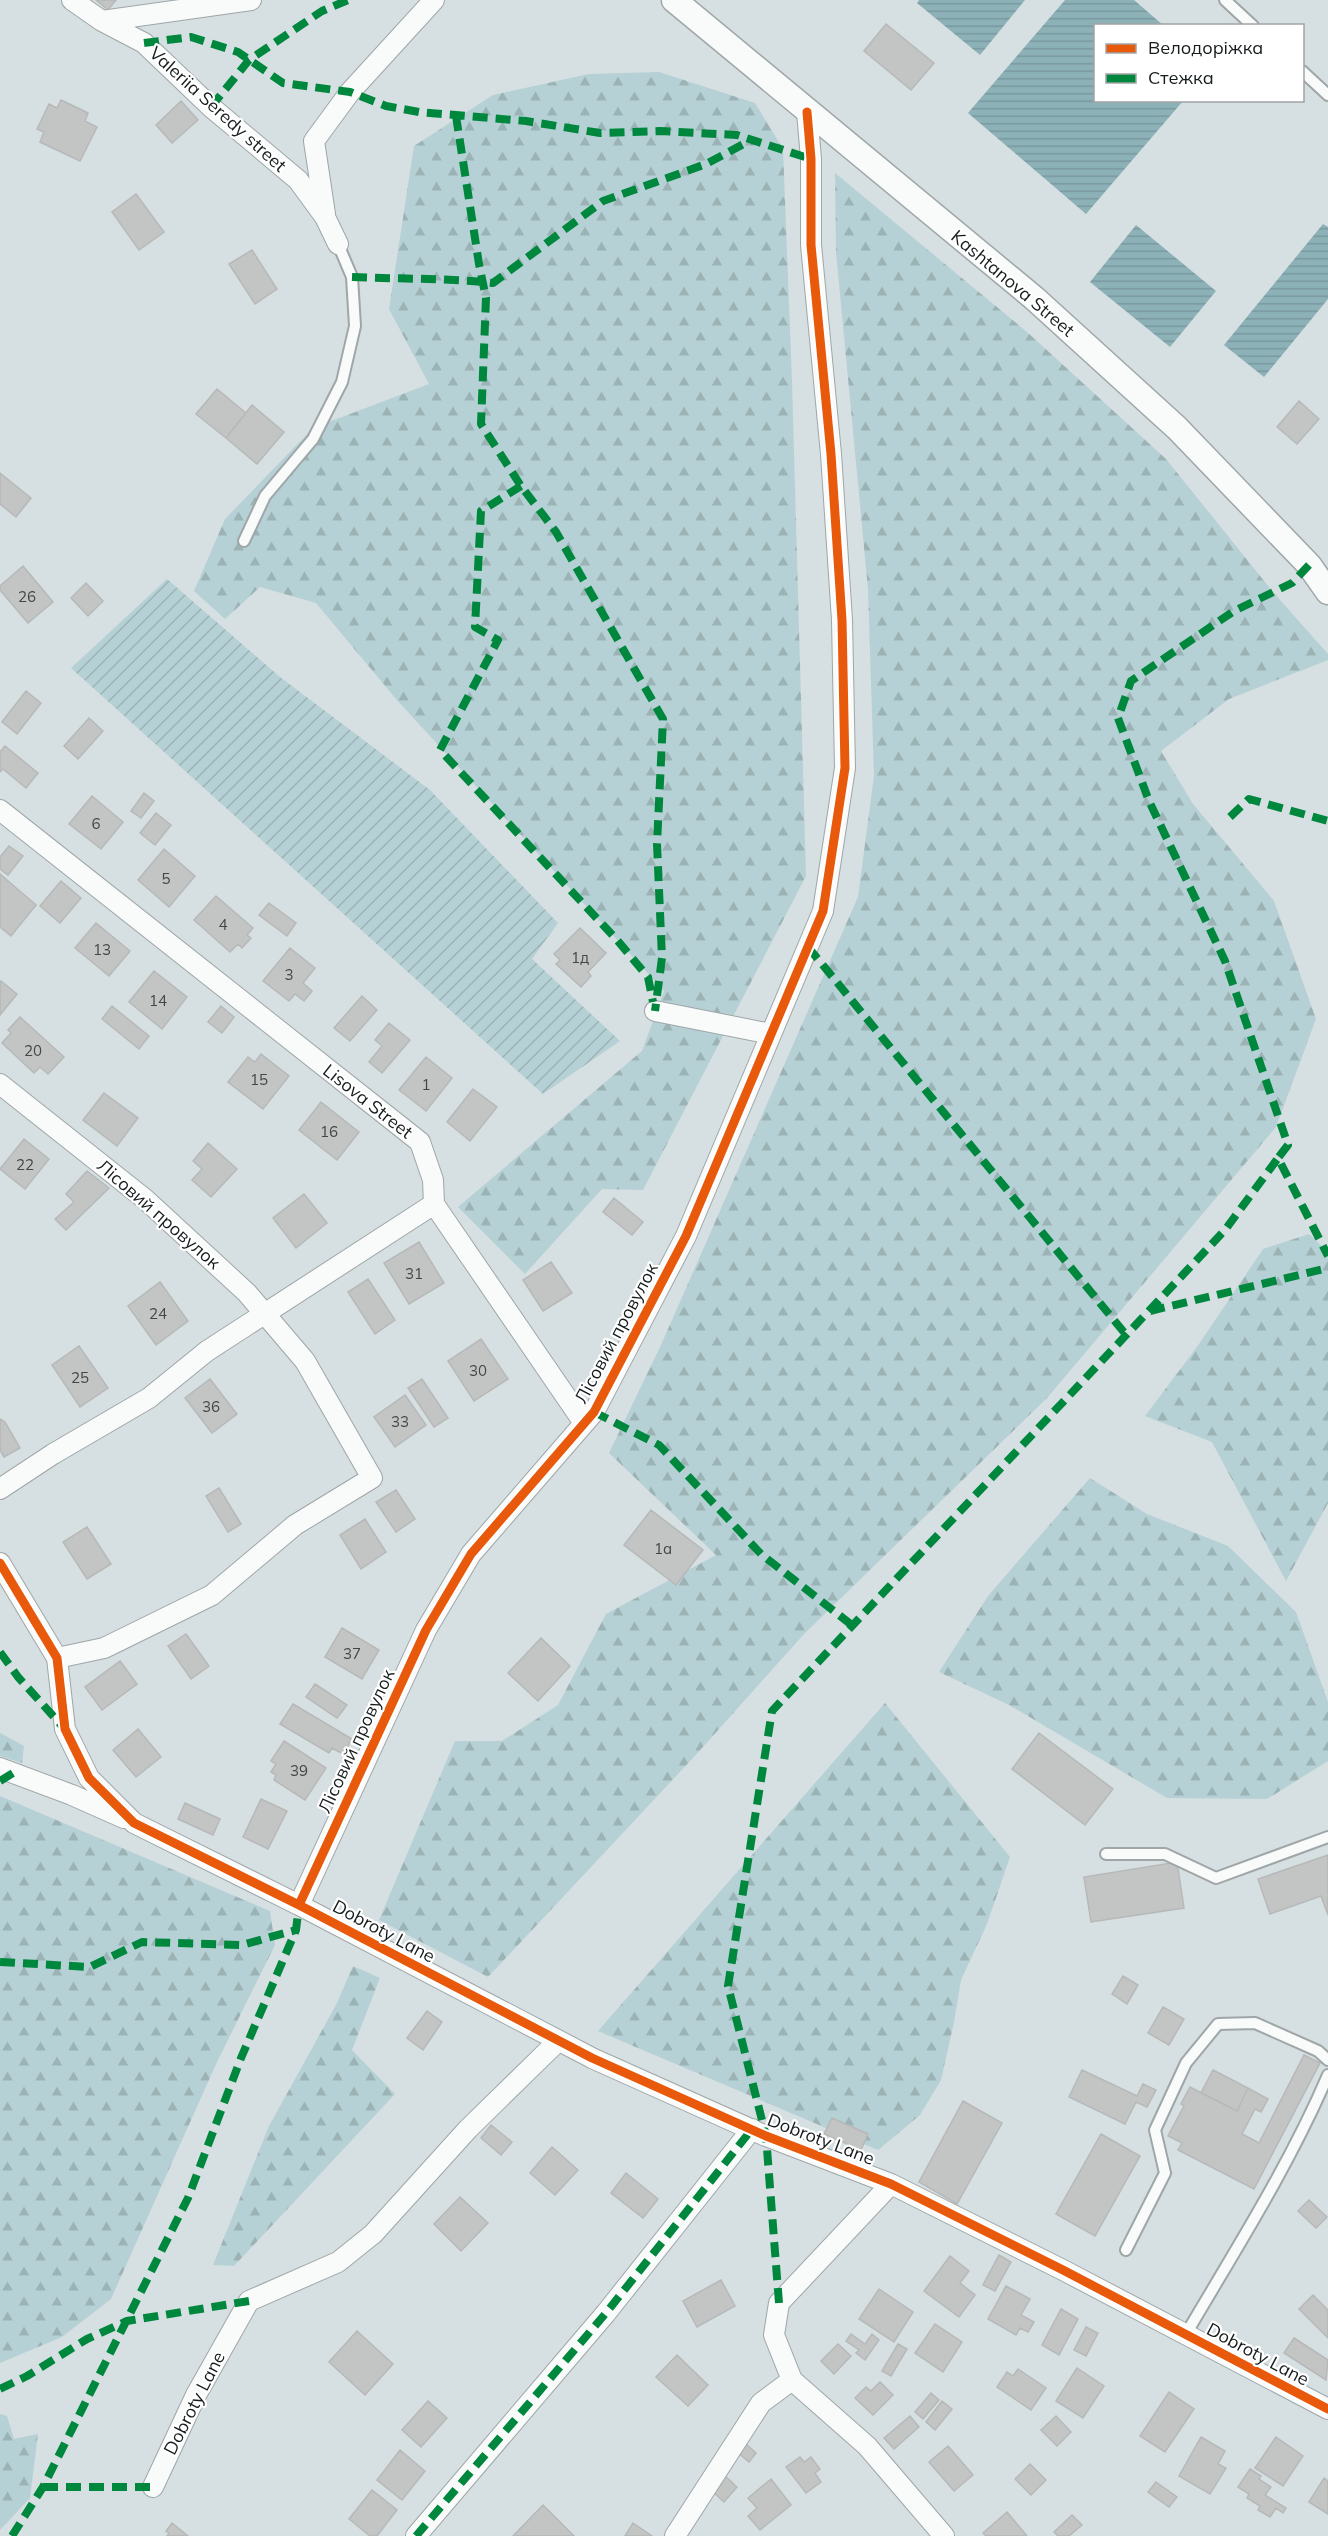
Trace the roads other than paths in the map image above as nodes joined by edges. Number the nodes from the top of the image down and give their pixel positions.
1 (72, 0) edge
2 (251, 0) edge
3 (434, 0) edge
4 (674, 0) edge
5 (1225, 0) edge
6 (102, 21) junction
7 (1251, 24) edge
8 (1304, 73) edge
9 (1328, 95) edge
10 (807, 112) junction
11 (325, 217) junction
12 (338, 244) joint
13 (244, 541) dead end
14 (1328, 592) edge
15 (0, 810) edge
16 (655, 1011) dead end
17 (771, 1034) junction
18 (0, 1084) edge
19 (434, 1204) junction
20 (264, 1313) junction
21 (584, 1423) junction
22 (0, 1489) edge
23 (0, 1563) edge
24 (57, 1658) junction
25 (0, 1768) edge
26 (134, 1823) junction
27 (1328, 1837) edge
28 (1106, 1854) dead end
29 (299, 1905) junction
30 (558, 2041) junction
31 (1328, 2060) edge
32 (1328, 2075) edge
33 (752, 2129) junction
34 (891, 2184) junction
35 (1126, 2250) dead end
36 (1186, 2334) junction
37 (792, 2380) junction
38 (1328, 2409) edge
39 (153, 2487) dead end
40 (416, 2536) edge
41 (675, 2536) edge
42 (944, 2536) edge

1 - 6 street, Valeriia Seredy street
2 - 6 street
3 - 11 street
4 - 10 street, Kashtanova Street
5 - 7 lane
6 - 11 street, Valeriia Seredy street
8 - 9 lane
10 - 14 street, Kashtanova Street
10 - 17 street, Лісовий провулок
11 - 12 street, Valeriia Seredy street
12 - 13 lane
15 - 19 street, Lisova Street
16 - 17 street
17 - 21 street, Лісовий провулок
18 - 20 street, Лісовий провулок
19 - 20 street
19 - 21 street
20 - 22 street
20 - 24 street, Лісовий провулок
21 - 29 street, Лісовий провулок
23 - 24 street
24 - 26 street
25 - 26 street
26 - 29 street
27 - 28 lane
29 - 30 street, Dobroty Lane
30 - 33 street, Dobroty Lane
30 - 39 street, Dobroty Lane
31 - 35 lane
32 - 36 lane
33 - 34 street, Dobroty Lane
33 - 40 street
34 - 36 street, Dobroty Lane
34 - 37 street
36 - 38 street, Dobroty Lane
37 - 41 street
37 - 42 street

